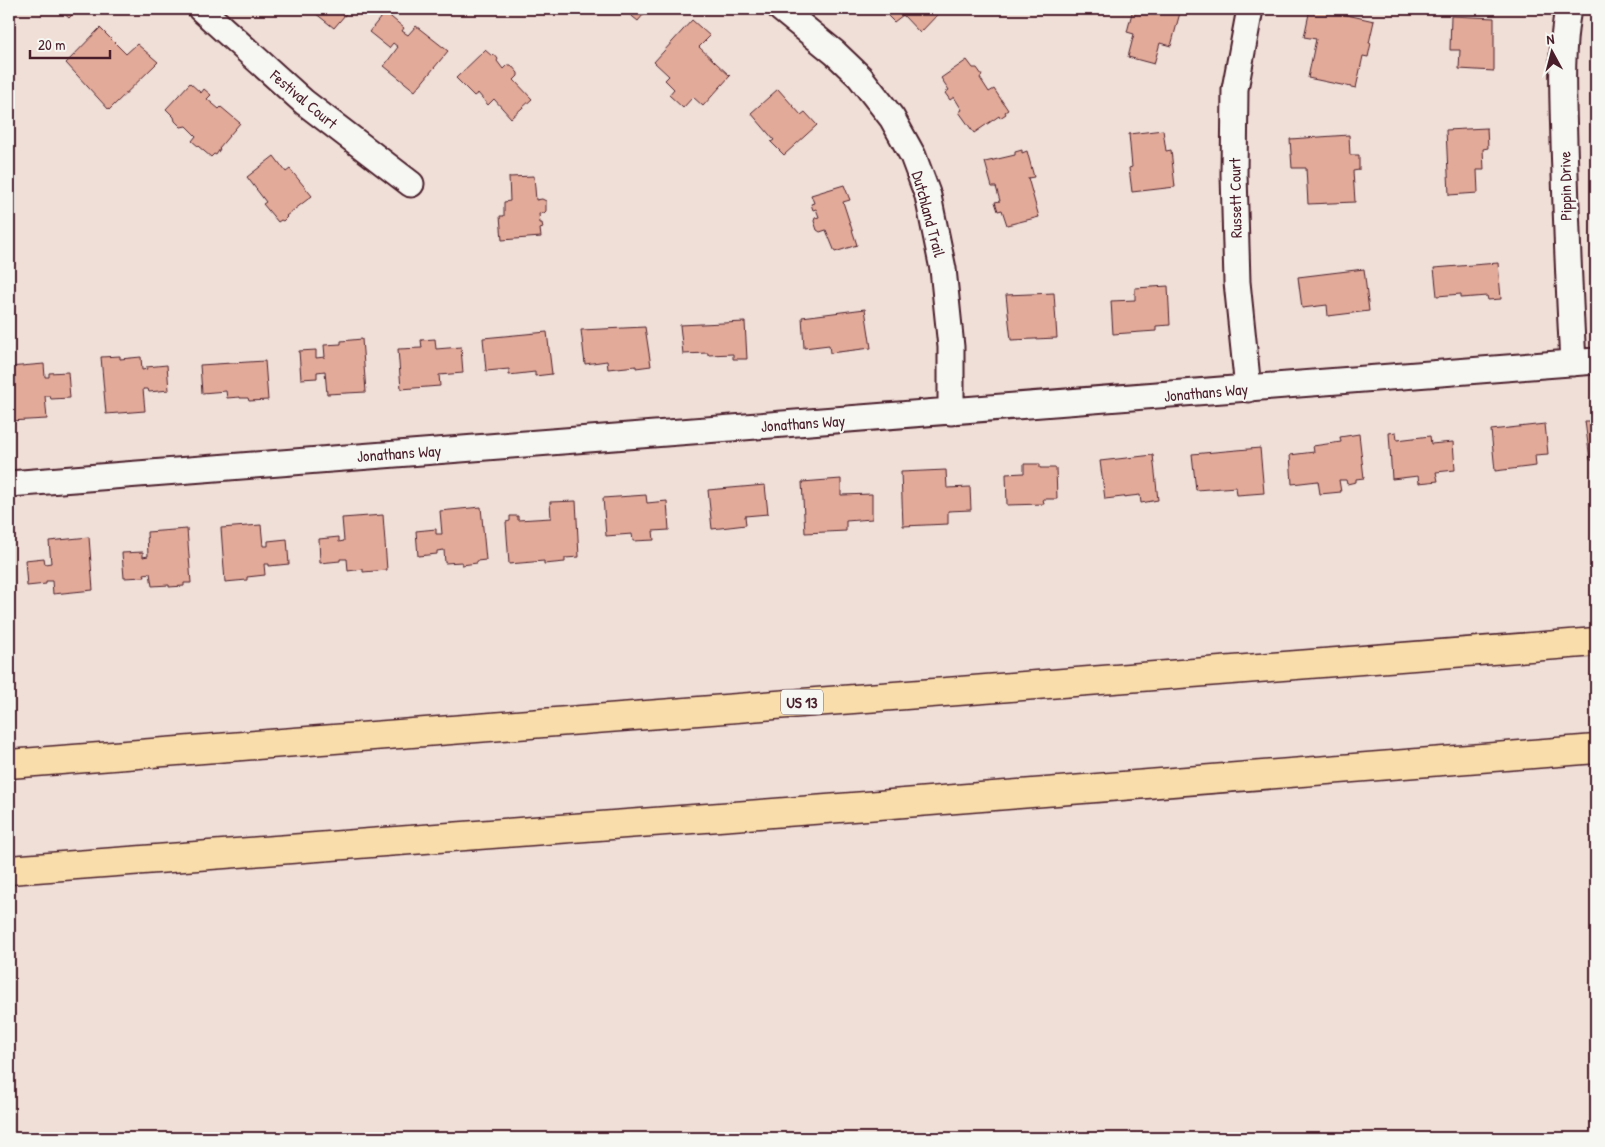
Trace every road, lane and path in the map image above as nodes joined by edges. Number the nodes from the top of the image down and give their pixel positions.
1 (201, 9) edge
2 (781, 9) edge
3 (1250, 9) edge
4 (1568, 9) edge
5 (411, 184) dead end
6 (1585, 362) edge
7 (1248, 388) junction
8 (951, 412) junction
9 (9, 484) edge
10 (1596, 642) edge
11 (1596, 748) edge
12 (9, 764) edge
13 (9, 870) edge

1 - 5 street, Festival Court
2 - 8 street, Dutchland Trail
3 - 7 street, Russett Court
4 - 6 street, Pippin Drive
6 - 7 street, Jonathans Way
7 - 8 street, Jonathans Way
8 - 9 street, Jonathans Way
10 - 12 highway, US 13
11 - 13 highway

